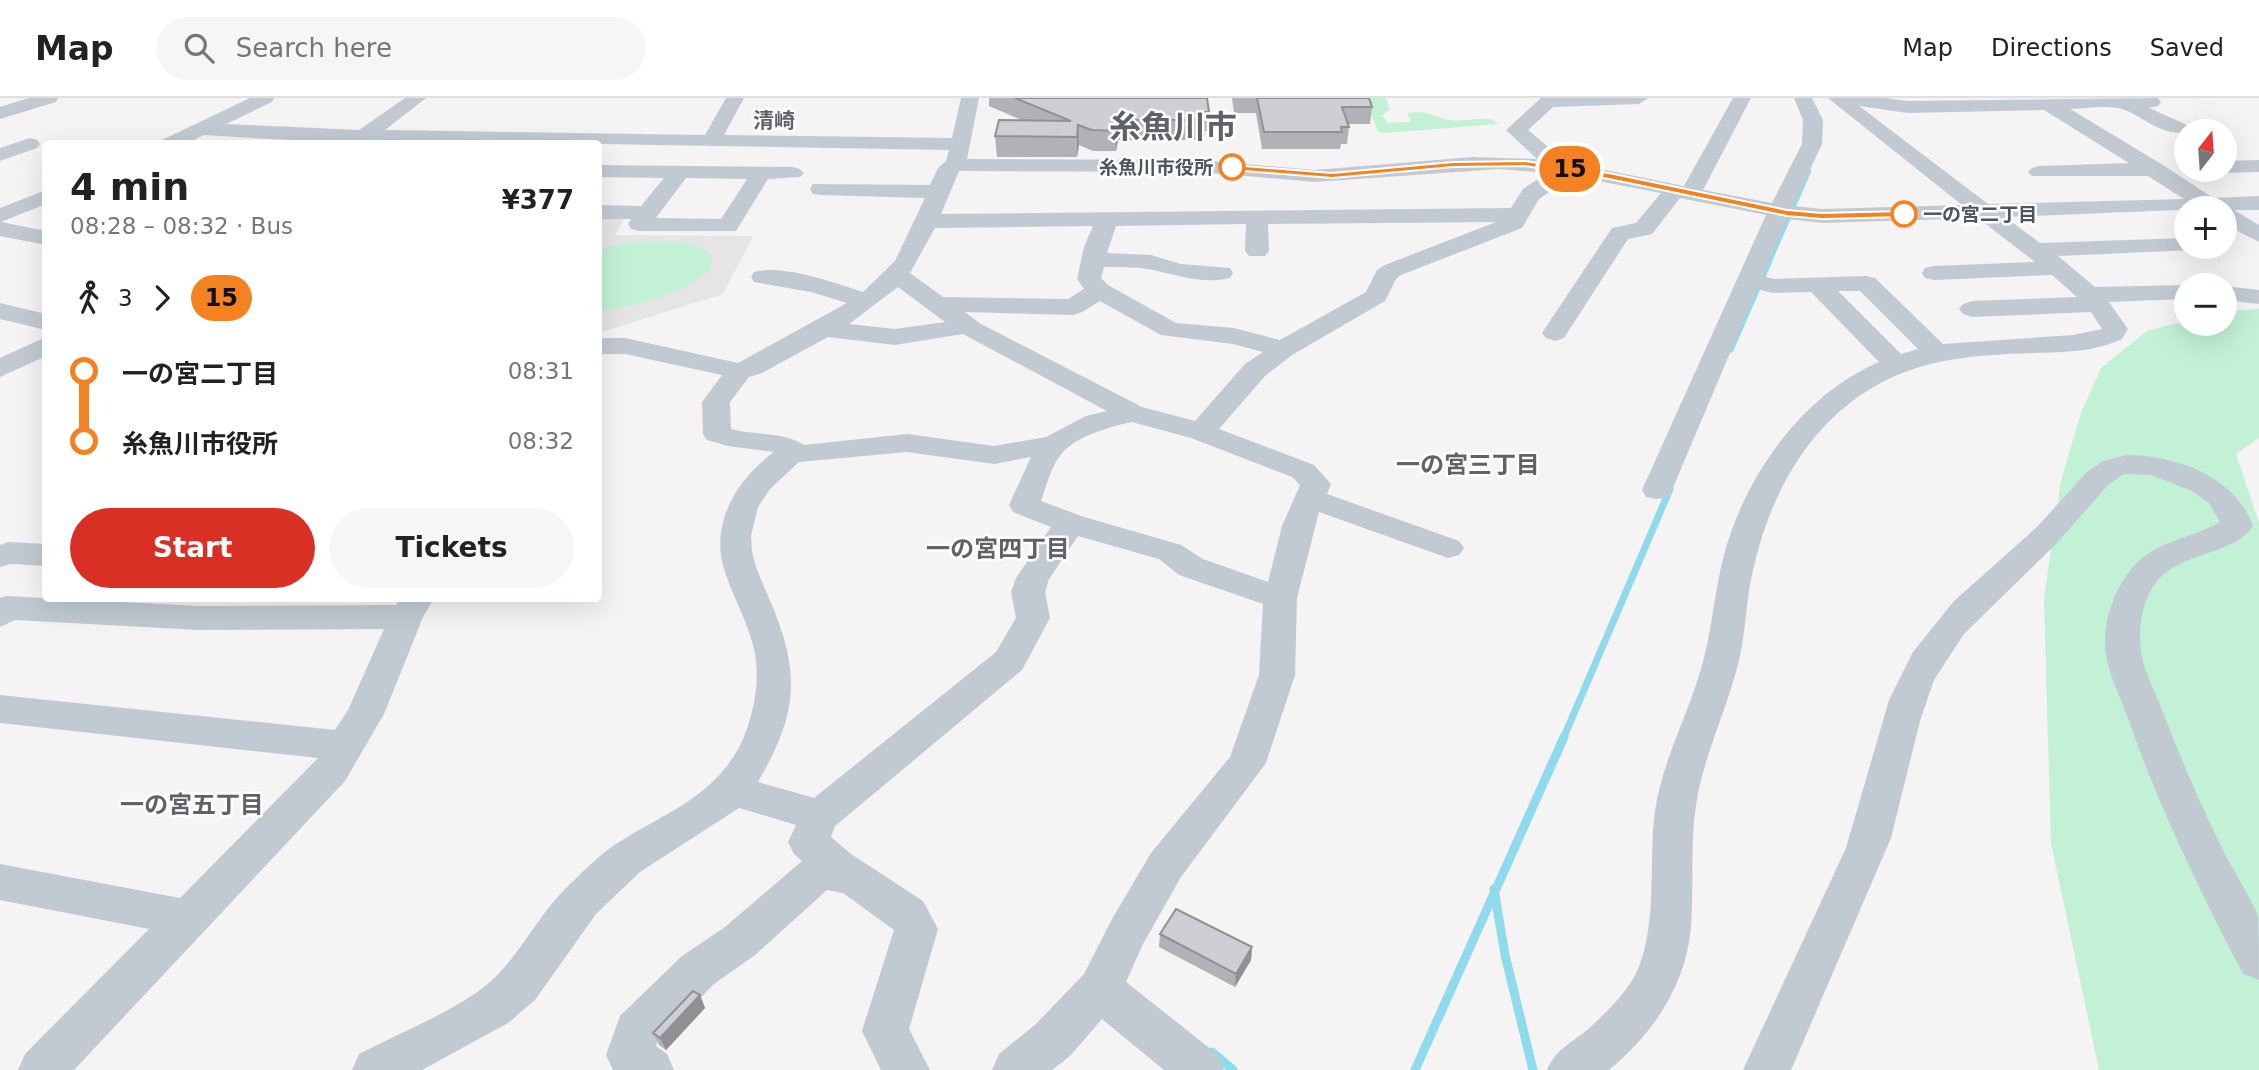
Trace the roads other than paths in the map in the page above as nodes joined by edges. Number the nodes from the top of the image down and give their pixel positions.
1 (49, 98) edge
2 (265, 98) edge
3 (418, 98) edge
4 (735, 98) edge
5 (970, 98) edge
6 (1639, 98) edge
7 (1742, 98) edge
8 (1803, 98) edge
9 (1837, 98) edge
10 (1844, 98) edge
11 (2123, 100) edge
12 (1946, 102) edge
13 (2151, 102) dead end
14 (2048, 104) junction
15 (0, 113) edge
16 (2174, 126) edge
17 (202, 130) junction
18 (614, 139) junction
19 (178, 140) edge
20 (358, 140) edge
21 (716, 141) junction
22 (30, 144) dead end
23 (602, 153) edge
24 (958, 154) junction
25 (0, 155) edge
26 (2259, 166) edge
27 (1559, 167) junction
28 (2237, 167) edge
29 (2174, 168) edge
30 (2151, 169) junction
31 (602, 171) edge
32 (690, 172) junction
33 (2039, 172) dead end
34 (761, 173) junction
35 (793, 173) dead end
36 (821, 189) dead end
37 (938, 192) junction
38 (1682, 192) junction
39 (2195, 196) edge
40 (42, 198) edge
41 (2259, 203) edge
42 (2237, 206) edge
43 (2174, 210) edge
44 (602, 212) edge
45 (1779, 212) junction
46 (1984, 212) junction
47 (648, 213) junction
48 (1959, 213) junction
49 (1521, 215) junction
50 (1257, 217) junction
51 (0, 219) edge
52 (1107, 220) junction
53 (925, 221) junction
54 (2237, 222) edge
55 (2259, 235) edge
56 (42, 236) edge
57 (2174, 245) edge
58 (1256, 251) dead end
59 (1093, 259) junction
60 (2032, 259) junction
61 (1221, 273) dead end
62 (1934, 273) dead end
63 (897, 275) junction
64 (763, 277) dead end
65 (1750, 280) junction
66 (1818, 285) junction
67 (1100, 290) junction
68 (2174, 293) edge
69 (2237, 294) edge
70 (2259, 297) edge
71 (866, 301) junction
72 (2086, 301) junction
73 (939, 304) junction
74 (1972, 309) dead end
75 (0, 311) edge
76 (42, 320) edge
77 (967, 326) junction
78 (821, 328) junction
79 (1555, 333) dead end
80 (602, 346) edge
81 (42, 347) edge
82 (1283, 349) junction
83 (1918, 359) junction
84 (0, 369) edge
85 (739, 371) junction
86 (1132, 413) junction
87 (1201, 432) junction
88 (1054, 444) junction
89 (793, 452) junction
90 (1657, 490) dead end
91 (1311, 498) junction
92 (1070, 523) junction
93 (1448, 548) dead end
94 (42, 555) edge
95 (0, 556) edge
96 (1280, 598) junction
97 (411, 608) edge
98 (0, 615) edge
99 (0, 709) edge
100 (346, 746) junction
101 (732, 790) junction
102 (820, 816) junction
103 (848, 874) junction
104 (0, 882) edge
105 (188, 918) junction
106 (2259, 960) edge
107 (1100, 989) junction
108 (43, 1070) edge
109 (376, 1070) edge
110 (650, 1070) edge
111 (906, 1070) edge
112 (1016, 1070) edge
113 (1200, 1070) edge
114 (1571, 1070) edge
115 (1766, 1070) edge

1 - 15 street
2 - 17 street
3 - 20 street
4 - 21 street
5 - 24 street
6 - 27 street
7 - 38 street
8 - 45 street
9 - 46 street
10 - 12 street
11 - 13 street
11 - 14 street
11 - 16 street
12 - 14 street
14 - 30 street
17 - 19 street
17 - 20 street
18 - 20 street
18 - 21 street
18 - 23 street
21 - 24 street
21 - 32 street
22 - 25 street
24 - 27 street
24 - 37 street
26 - 28 street
27 - 38 street
27 - 49 street
29 - 30 street
30 - 33 street
30 - 39 street
31 - 32 street
32 - 34 street
32 - 47 street
34 - 35 street
34 - 47 street
36 - 37 street
37 - 53 street
38 - 45 street
38 - 79 street
40 - 51 street
41 - 42 street
43 - 46 street
44 - 47 street
45 - 48 street
45 - 65 street
46 - 48 street
46 - 60 street
48 - 60 street
49 - 50 street
49 - 82 street
50 - 52 street
50 - 58 street
51 - 56 street
52 - 53 street
52 - 59 street
53 - 63 street
54 - 55 street
57 - 60 street
59 - 61 street
59 - 67 street
60 - 62 street
60 - 72 street
60 - 72 street
63 - 71 street
63 - 73 street
64 - 71 street
65 - 66 street
65 - 90 street
66 - 83 street
66 - 83 street
67 - 73 street
67 - 82 street
68 - 72 street
69 - 70 street
71 - 78 street
72 - 74 street
72 - 83 street
73 - 77 street
75 - 76 street
77 - 78 street
77 - 86 street
78 - 85 street
80 - 85 street
81 - 84 street
82 - 87 street
83 - 114 street
85 - 89 street
86 - 87 street
86 - 88 street
87 - 91 street
88 - 89 street
88 - 92 street
89 - 101 street
91 - 93 street
91 - 96 street
92 - 96 street
92 - 102 street
94 - 95 street
96 - 107 street
97 - 98 street
97 - 100 street
99 - 100 street
100 - 105 street
101 - 102 street
101 - 109 street
102 - 103 street
103 - 110 street
103 - 111 street
104 - 105 street
105 - 108 street
106 - 115 street
107 - 112 street
107 - 113 street

